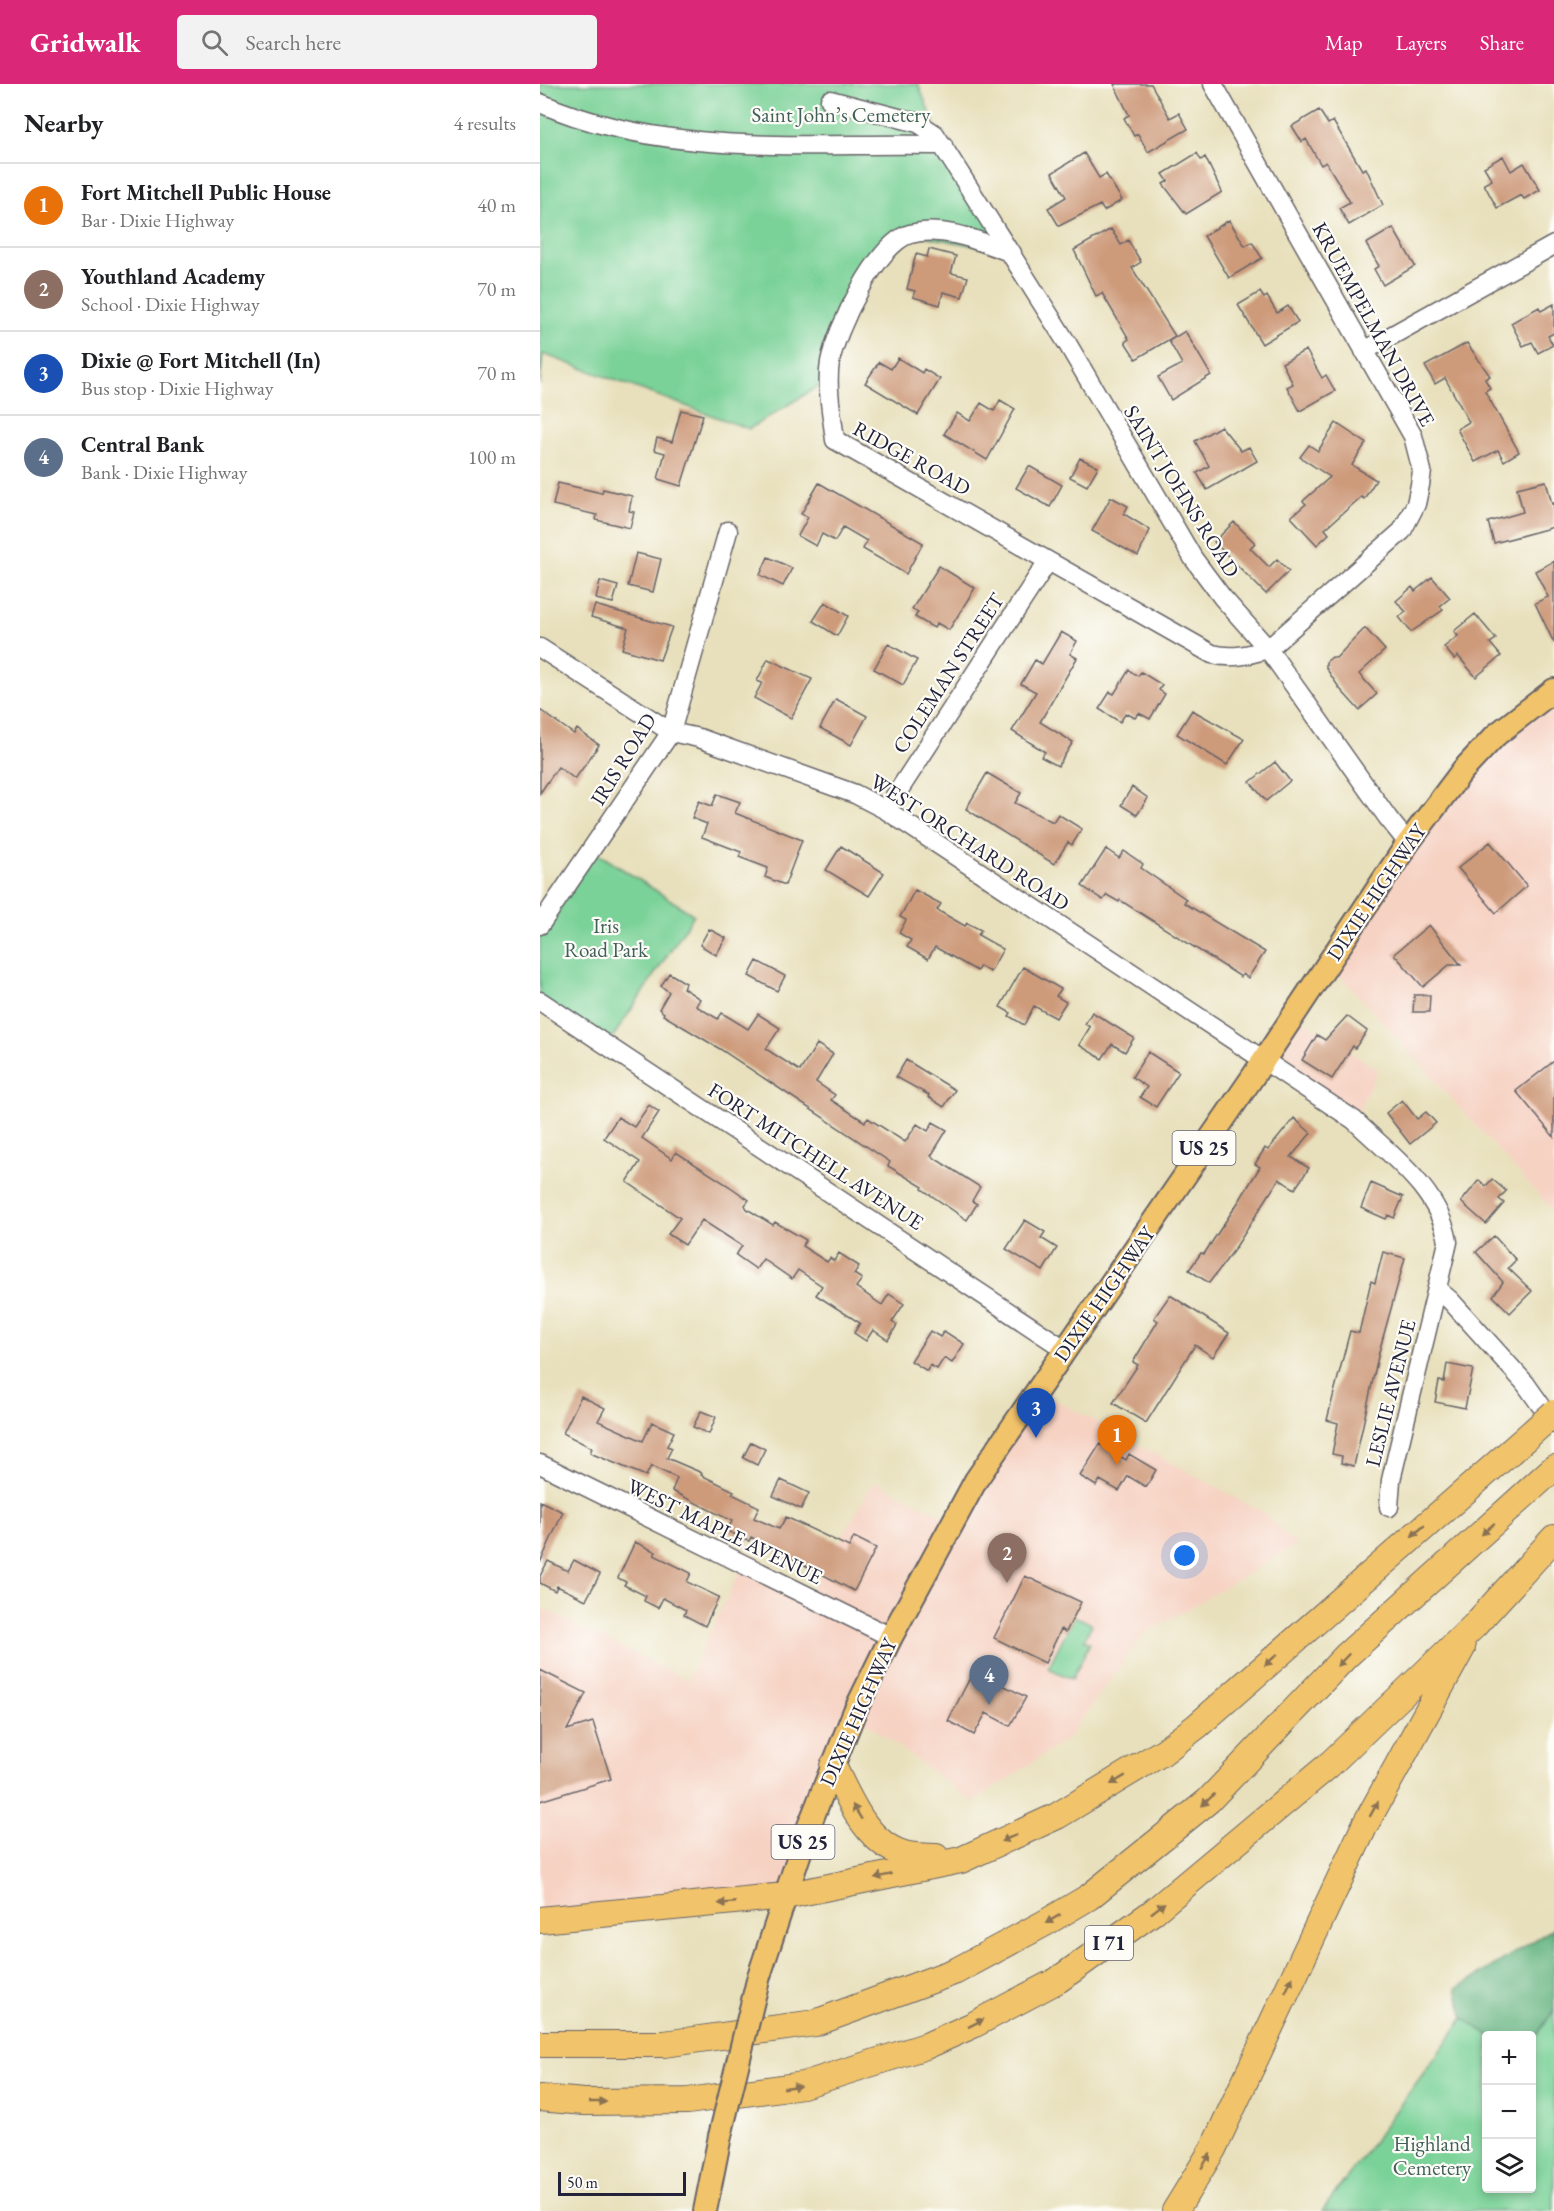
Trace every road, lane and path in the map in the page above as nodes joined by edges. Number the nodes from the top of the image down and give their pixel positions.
1 (1213, 84) edge
2 (830, 100) dead end
3 (540, 103) edge
4 (943, 145) junction
5 (1554, 245) edge
6 (1012, 253) junction
7 (1364, 351) junction
8 (728, 531) dead end
9 (1048, 561) junction
10 (540, 648) edge
11 (1268, 649) junction
12 (1554, 690) edge
13 (671, 732) junction
14 (886, 810) junction
15 (1408, 843) junction
16 (540, 925) edge
17 (540, 1001) edge
18 (1264, 1059) junction
19 (1438, 1290) junction
20 (1066, 1350) junction
21 (1554, 1413) edge
22 (1554, 1424) edge
23 (540, 1464) edge
24 (1554, 1468) edge
25 (1389, 1507) dead end
26 (1554, 1538) edge
27 (1474, 1626) junction
28 (891, 1637) junction
29 (833, 1766) junction
30 (961, 1860) junction
31 (785, 1896) junction
32 (540, 1920) edge
33 (540, 2044) edge
34 (540, 2098) edge
35 (705, 2211) edge
36 (1175, 2211) edge

1 - 7 street, KRUEMPELMAN DRIVE
2 - 4 street, SAINT JOHNS ROAD
3 - 4 street
4 - 6 street, SAINT JOHNS ROAD
5 - 7 street
6 - 9 street, RIDGE ROAD
6 - 11 street, SAINT JOHNS ROAD
7 - 11 street, KRUEMPELMAN DRIVE
8 - 13 street, IRIS ROAD
9 - 11 street, RIDGE ROAD
9 - 14 street, COLEMAN STREET
10 - 13 street, WEST ORCHARD ROAD
11 - 15 street, SAINT JOHNS ROAD
12 - 15 main road, DIXIE HIGHWAY / US 25
13 - 14 street, WEST ORCHARD ROAD
13 - 16 street, IRIS ROAD
14 - 18 street, WEST ORCHARD ROAD
15 - 18 main road, DIXIE HIGHWAY / US 25
17 - 20 street, FORT MITCHELL AVENUE
18 - 19 street, WEST ORCHARD ROAD
18 - 20 main road, DIXIE HIGHWAY / US 25
19 - 22 street
19 - 25 street, LESLIE AVENUE
20 - 28 main road, DIXIE HIGHWAY / US 25
21 -> 30 highway, bridge
23 - 28 street, WEST MAPLE AVENUE
24 -> 33 highway, I 71
26 - 27 highway, I 71
34 -> 27 highway, I 71
36 -> 27 highway
28 - 29 main road, DIXIE HIGHWAY / US 25
30 -> 29 highway
29 - 31 main road, DIXIE HIGHWAY / US 25
30 -> 31 highway
31 -> 32 highway
31 - 35 main road, DIXIE HIGHWAY / US 25, bridge

